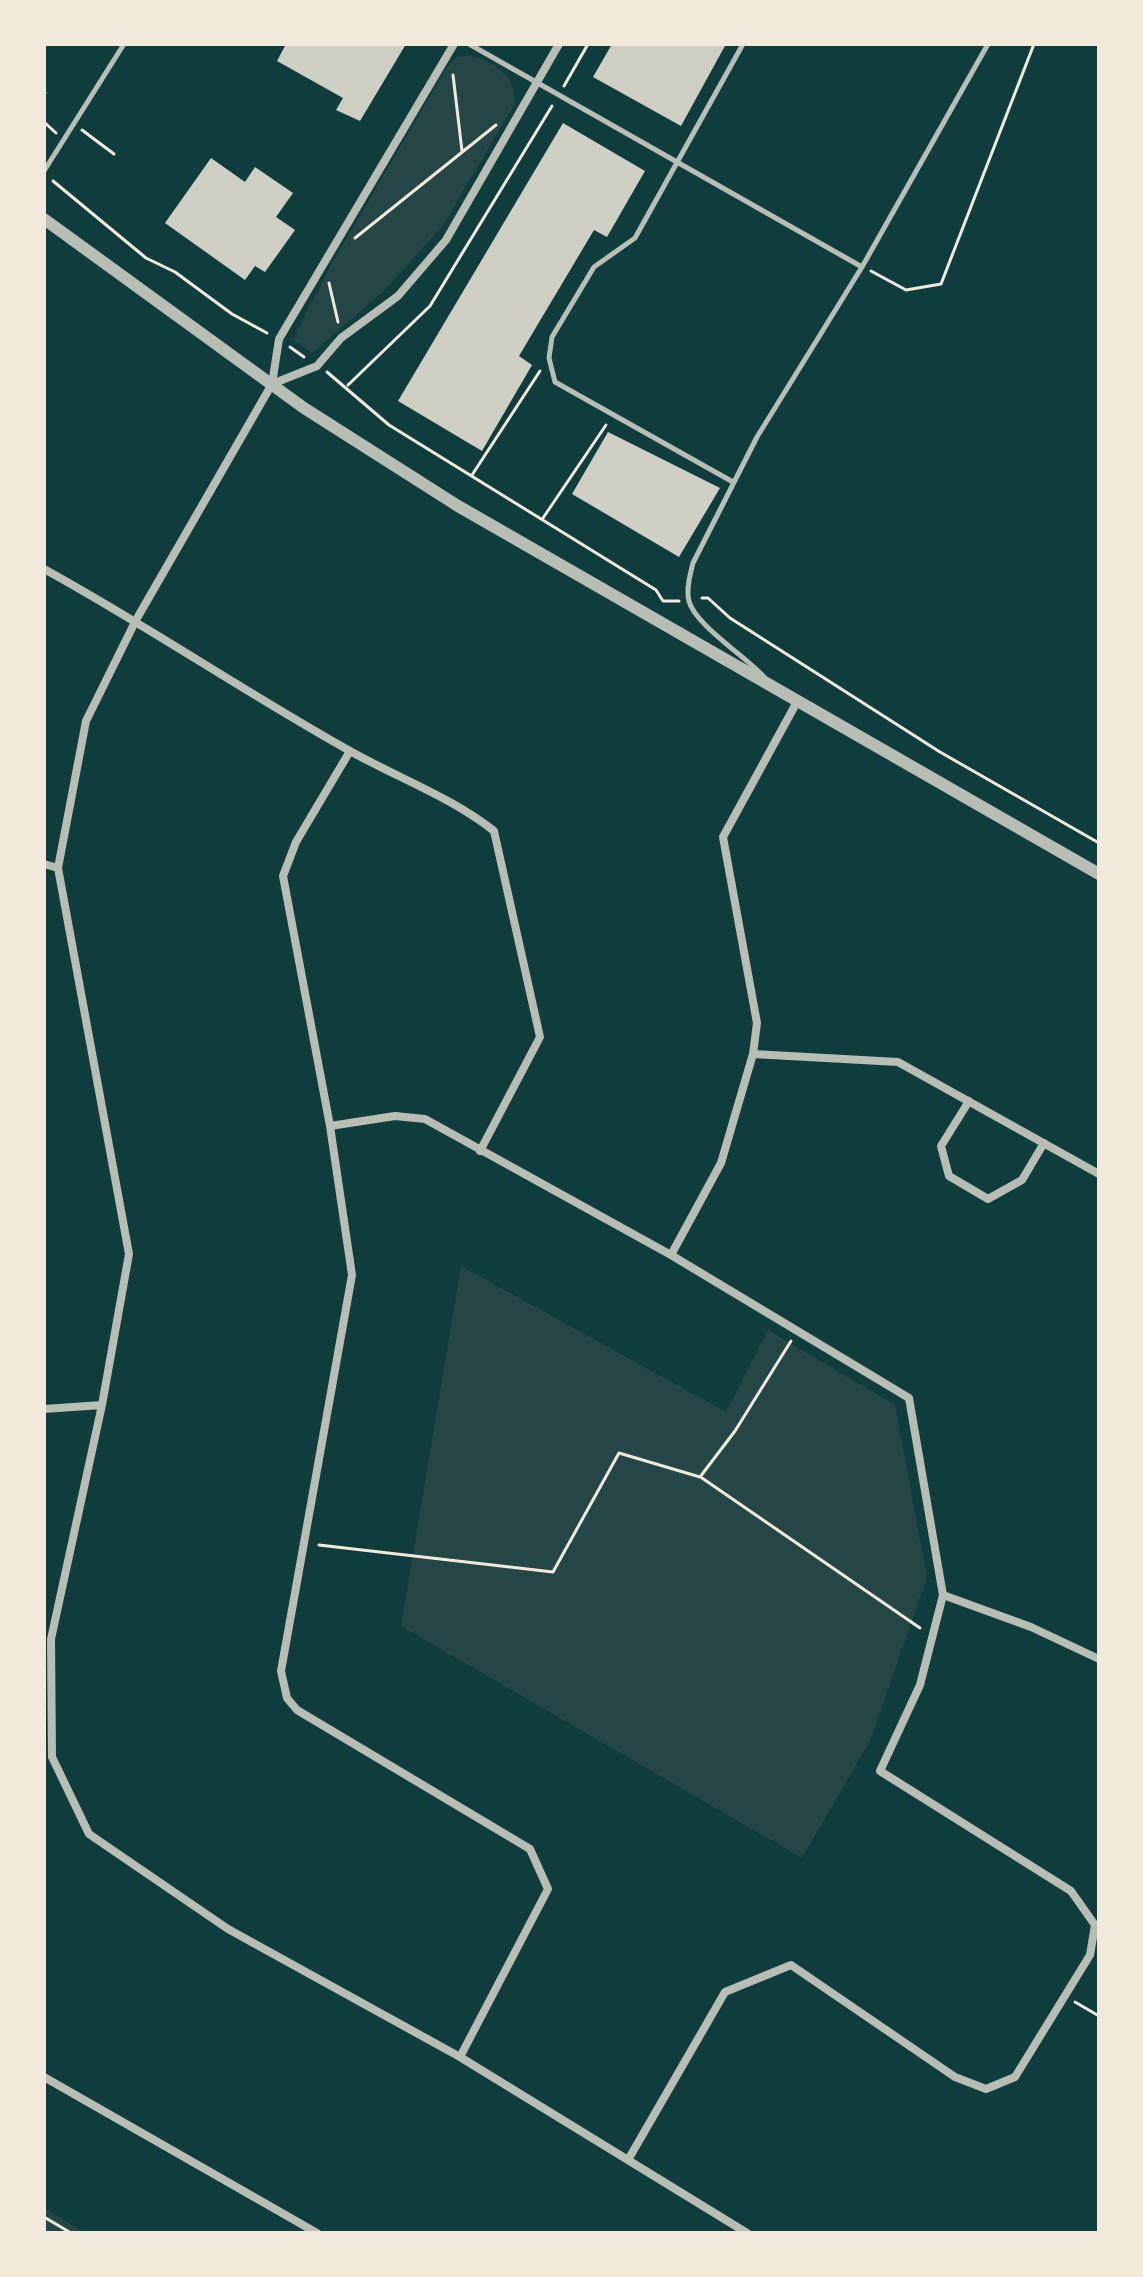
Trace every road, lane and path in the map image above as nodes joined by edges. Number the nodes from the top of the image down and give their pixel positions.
1 (124, 44) edge
2 (454, 44) edge
3 (469, 44) edge
4 (559, 44) edge
5 (588, 44) edge
6 (743, 44) edge
7 (988, 44) edge
8 (1034, 44) edge
9 (448, 54) junction
10 (534, 82) junction
11 (558, 96) junction
12 (74, 124) junction
13 (497, 125) dead end
14 (462, 151) junction
15 (114, 154) dead end
16 (676, 162) junction
17 (44, 171) edge
18 (60, 190) dead end
19 (44, 219) edge
20 (347, 245) dead end
21 (324, 264) junction
22 (862, 267) junction
23 (341, 338) junction
24 (279, 339) junction
25 (549, 358) junction
26 (317, 366) junction
27 (272, 384) junction
28 (347, 386) junction
29 (613, 415) junction
30 (471, 475) junction
31 (733, 482) junction
32 (543, 518) junction
33 (44, 569) edge
34 (694, 598) dead end
35 (680, 601) dead end
36 (136, 620) junction
37 (771, 685) junction
38 (798, 700) junction
39 (350, 751) junction
40 (1099, 843) edge
41 (44, 864) edge
42 (58, 868) junction
43 (1099, 874) edge
44 (753, 1054) junction
45 (969, 1101) junction
46 (330, 1126) junction
47 (1044, 1143) junction
48 (480, 1151) junction
49 (1099, 1174) edge
50 (671, 1255) junction
51 (798, 1331) junction
52 (102, 1405) junction
53 (44, 1409) edge
54 (700, 1477) junction
55 (304, 1543) junction
56 (943, 1595) junction
57 (933, 1637) junction
58 (47, 1639) edge
59 (1099, 1659) edge
60 (1064, 1996) junction
61 (1099, 2016) edge
62 (460, 2057) junction
63 (44, 2077) edge
64 (628, 2160) junction
65 (44, 2217) edge
66 (71, 2233) edge
67 (317, 2233) edge
68 (747, 2233) edge

1 - 12 lane
2 - 9 street
3 - 10 lane
4 - 10 street
5 - 11 path
6 - 16 lane
7 - 22 lane
8 - 22 path
9 - 14 path
9 - 21 street
10 - 11 lane
10 - 23 street
11 - 16 lane
11 - 28 path
12 - 15 path
12 - 17 lane
13 - 14 path
14 - 20 path
16 - 22 lane
16 - 25 lane
18 - 24 path
19 - 27 street
21 - 23 path
21 - 24 street
22 - 31 lane
23 - 26 street
24 - 26 path
24 - 27 street
25 - 29 lane
25 - 30 path
26 - 27 street
26 - 28 path
27 - 36 street
27 - 37 street
28 - 30 path
29 - 31 lane
29 - 32 path
30 - 32 path
31 - 37 lane
32 - 35 path
33 - 36 street
34 - 40 path
36 - 39 street
36 - 42 street
37 - 38 street
38 - 43 street
38 - 44 street
39 - 46 street
39 - 48 street
41 - 42 street
42 - 52 street
44 - 45 street
44 - 50 street
45 - 47 street
45 - 47 street
46 - 48 street
46 - 55 street
47 - 49 street
48 - 50 street
50 - 51 street
51 - 54 path
51 - 56 street
52 - 53 street
52 - 58 street
54 - 55 path
54 - 57 path
55 - 62 street
56 - 57 street
56 - 59 street
57 - 60 street
58 - 62 street
60 - 61 path
60 - 64 street
62 - 64 street
63 - 67 street
64 - 68 street
65 - 66 path

